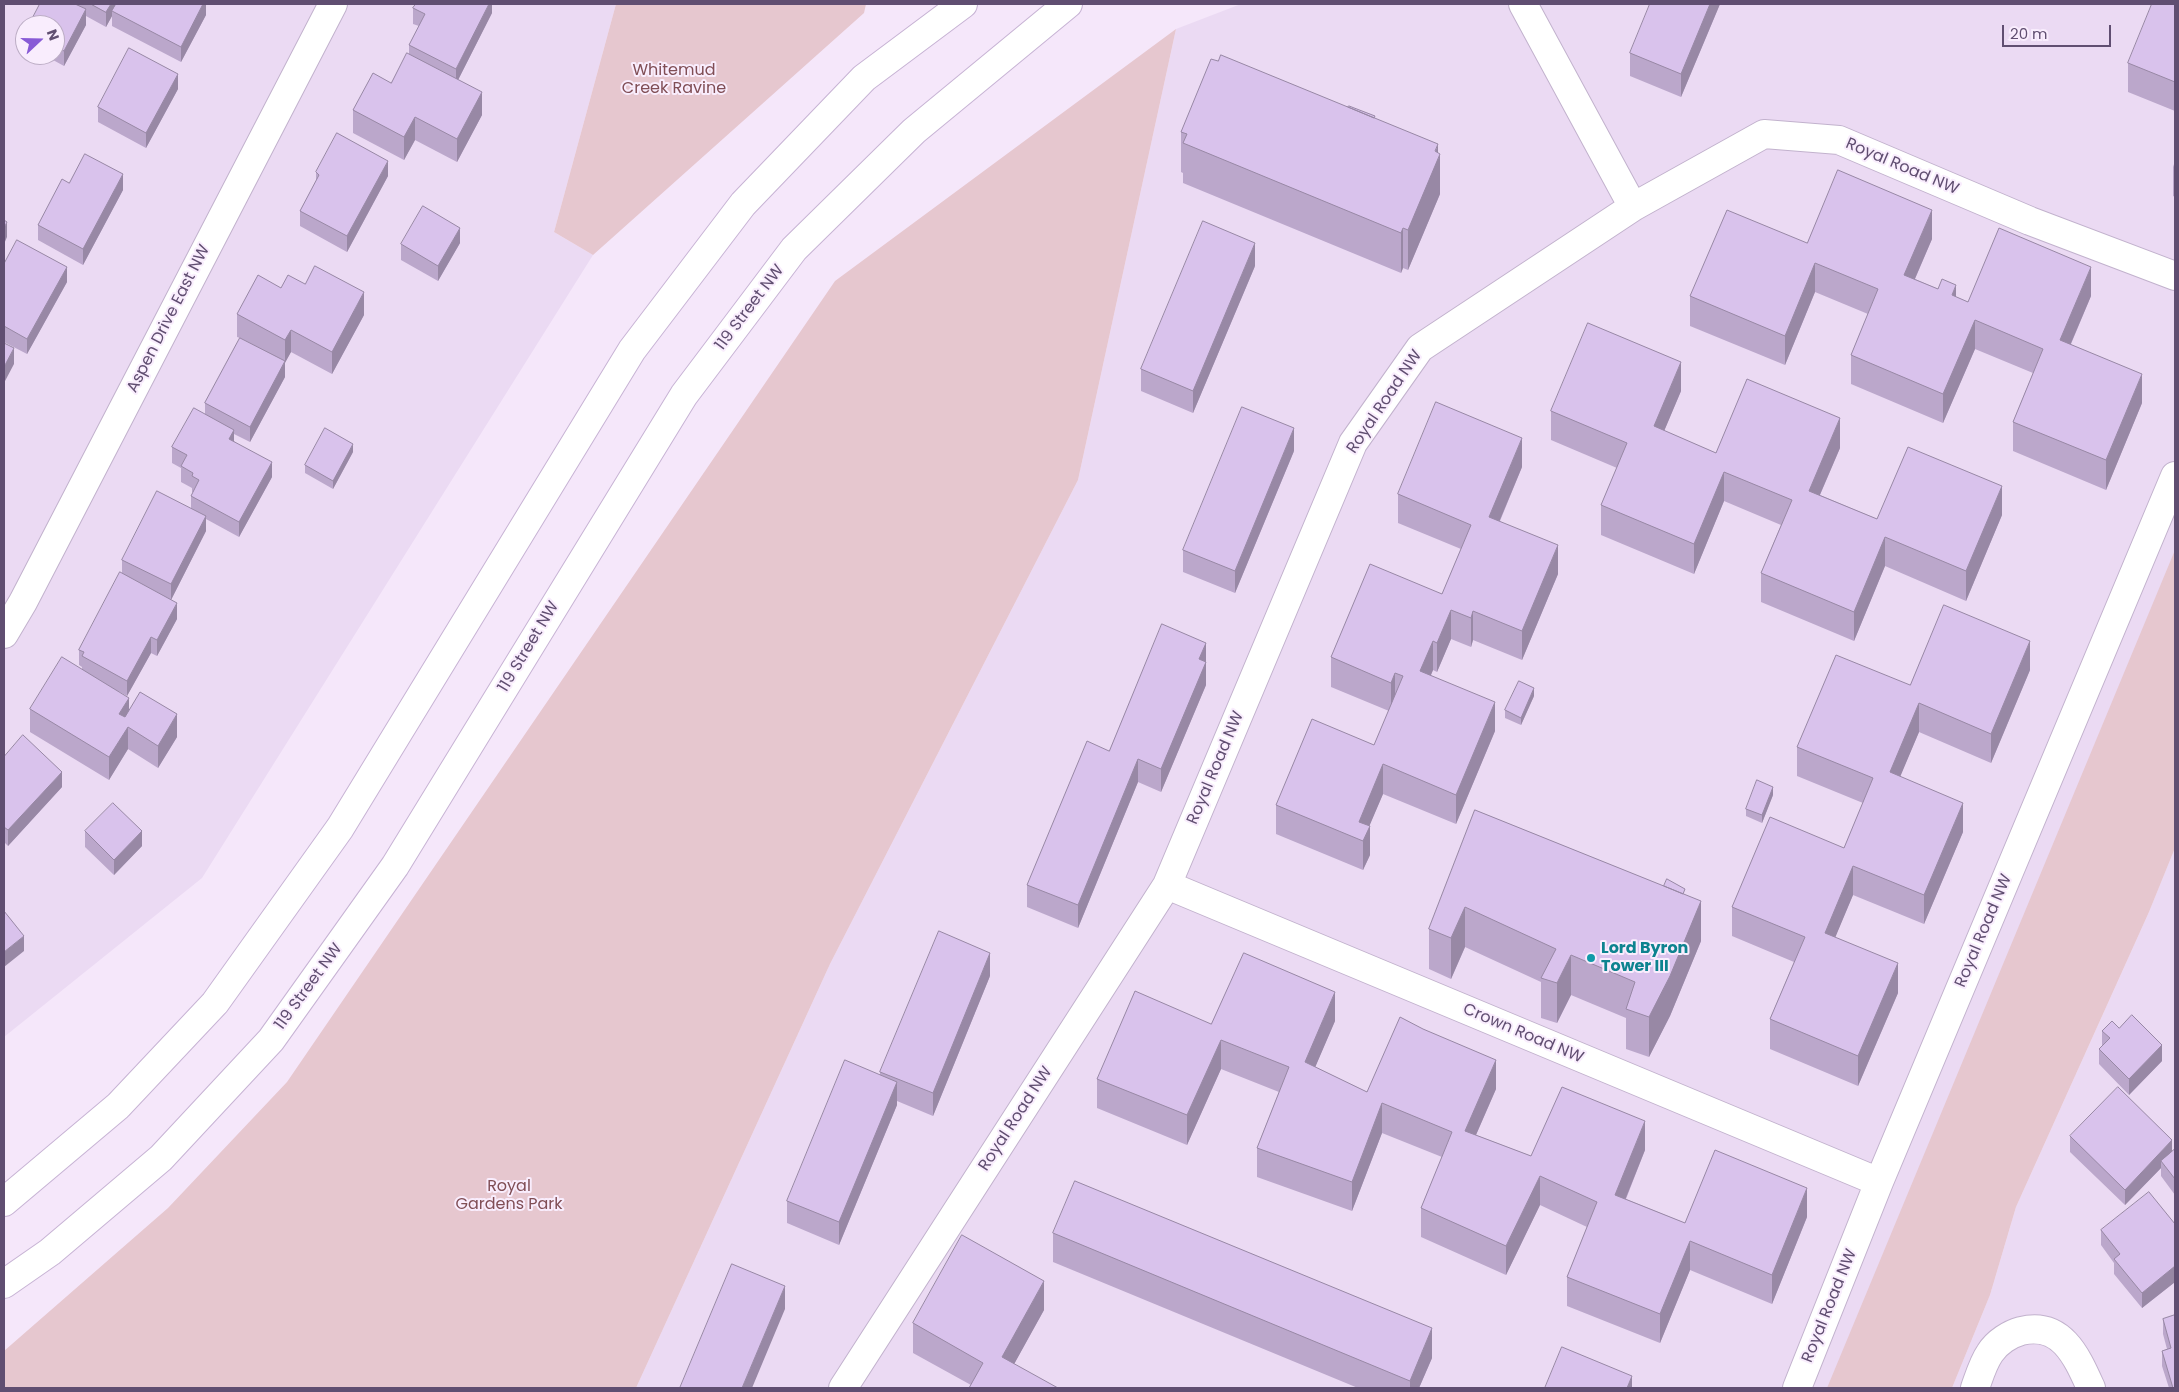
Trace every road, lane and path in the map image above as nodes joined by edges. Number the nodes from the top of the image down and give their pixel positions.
1 (963, 4) edge
2 (1523, 4) edge
3 (326, 6) edge
4 (1059, 6) edge
5 (1633, 206) junction
6 (2175, 276) edge
7 (2175, 476) edge
8 (4, 634) edge
9 (1167, 885) junction
10 (1879, 1182) junction
11 (4, 1202) edge
12 (4, 1284) edge
13 (843, 1388) edge
14 (1797, 1388) edge
15 (1974, 1388) edge
16 (2090, 1388) edge

1 - 11 street
2 - 5 street
3 - 8 street, Aspen Drive East NW
4 - 12 street, 119 Street NW
5 - 6 street, Royal Road NW
5 - 9 street, Royal Road NW
7 - 10 street, Royal Road NW
9 - 10 street, Crown Road NW
9 - 13 street, Royal Road NW
10 - 14 street, Royal Road NW
15 - 16 street

